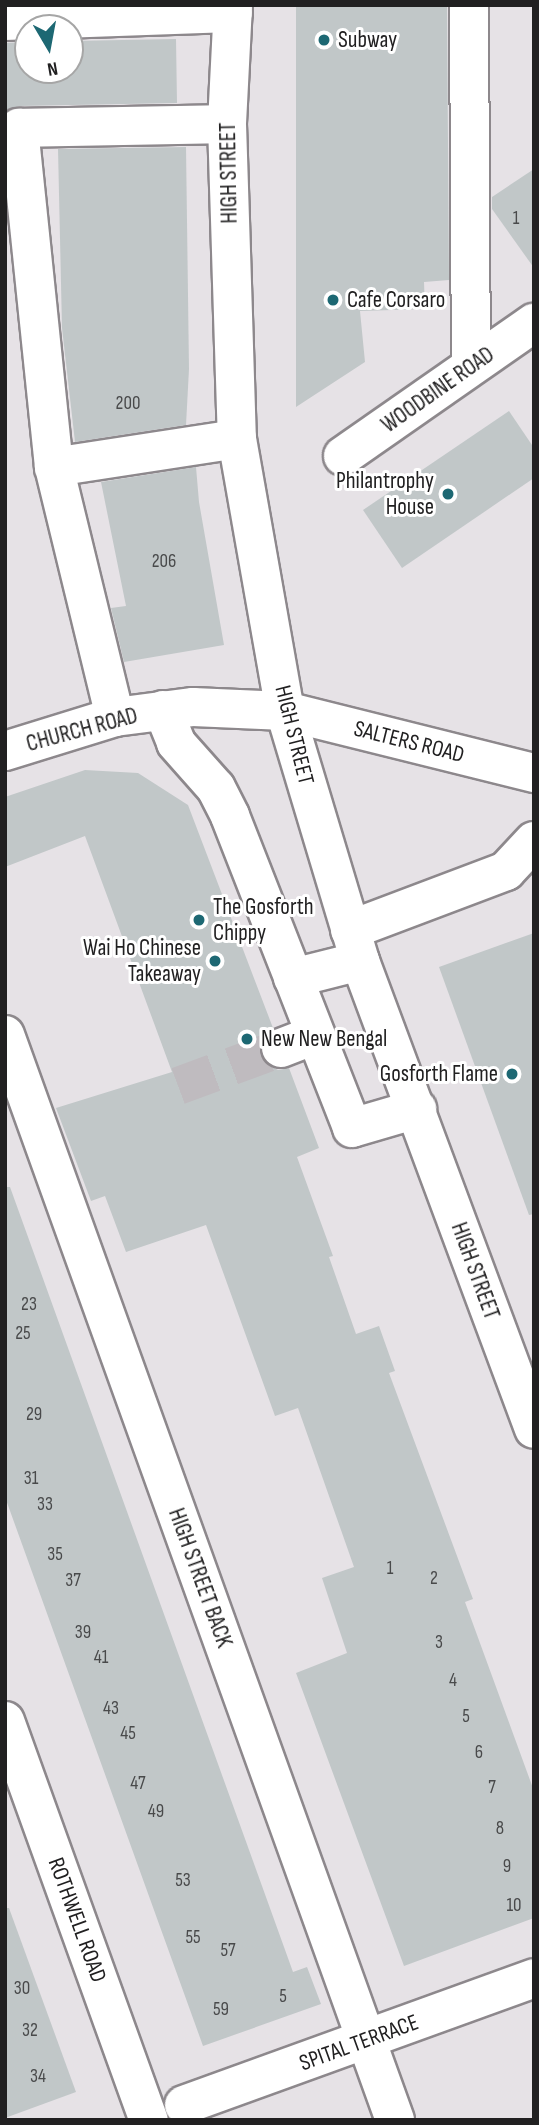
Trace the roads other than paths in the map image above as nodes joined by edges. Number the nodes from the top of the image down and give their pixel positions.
1 (469, 5) edge
2 (233, 9) edge
3 (5, 21) edge
4 (228, 124) junction
5 (534, 323) edge
6 (471, 366) junction
7 (237, 439) junction
8 (343, 456) dead end
9 (54, 467) junction
10 (163, 710) junction
11 (285, 711) junction
12 (114, 717) junction
13 (5, 751) edge
14 (534, 773) edge
15 (534, 841) edge
16 (355, 945) junction
17 (293, 978) junction
18 (5, 1035) edge
19 (417, 1109) junction
20 (534, 1429) edge
21 (5, 1721) edge
22 (534, 1979) edge
23 (366, 2041) junction
24 (184, 2105) dead end
25 (149, 2120) edge
26 (395, 2120) edge

1 - 6 main road
2 - 3 main road
2 - 4 main road, HIGH STREET
4 - 7 main road, HIGH STREET
4 - 9 main road
5 - 6 main road, WOODBINE ROAD
6 - 8 main road, WOODBINE ROAD
7 - 9 main road
7 - 11 main road, HIGH STREET
9 - 12 main road
10 - 11 main road, CHURCH ROAD
10 - 12 main road, CHURCH ROAD
10 - 17 main road
11 - 14 main road, SALTERS ROAD
11 - 16 main road, HIGH STREET
12 - 13 main road, CHURCH ROAD
15 - 16 main road
16 - 17 main road
16 - 19 main road, HIGH STREET
17 - 19 main road
18 - 23 main road, HIGH STREET BACK
19 - 20 main road, HIGH STREET
21 - 25 main road, ROTHWELL ROAD
22 - 23 main road, SPITAL TERRACE
23 - 24 main road, SPITAL TERRACE
23 - 26 main road, HIGH STREET BACK

